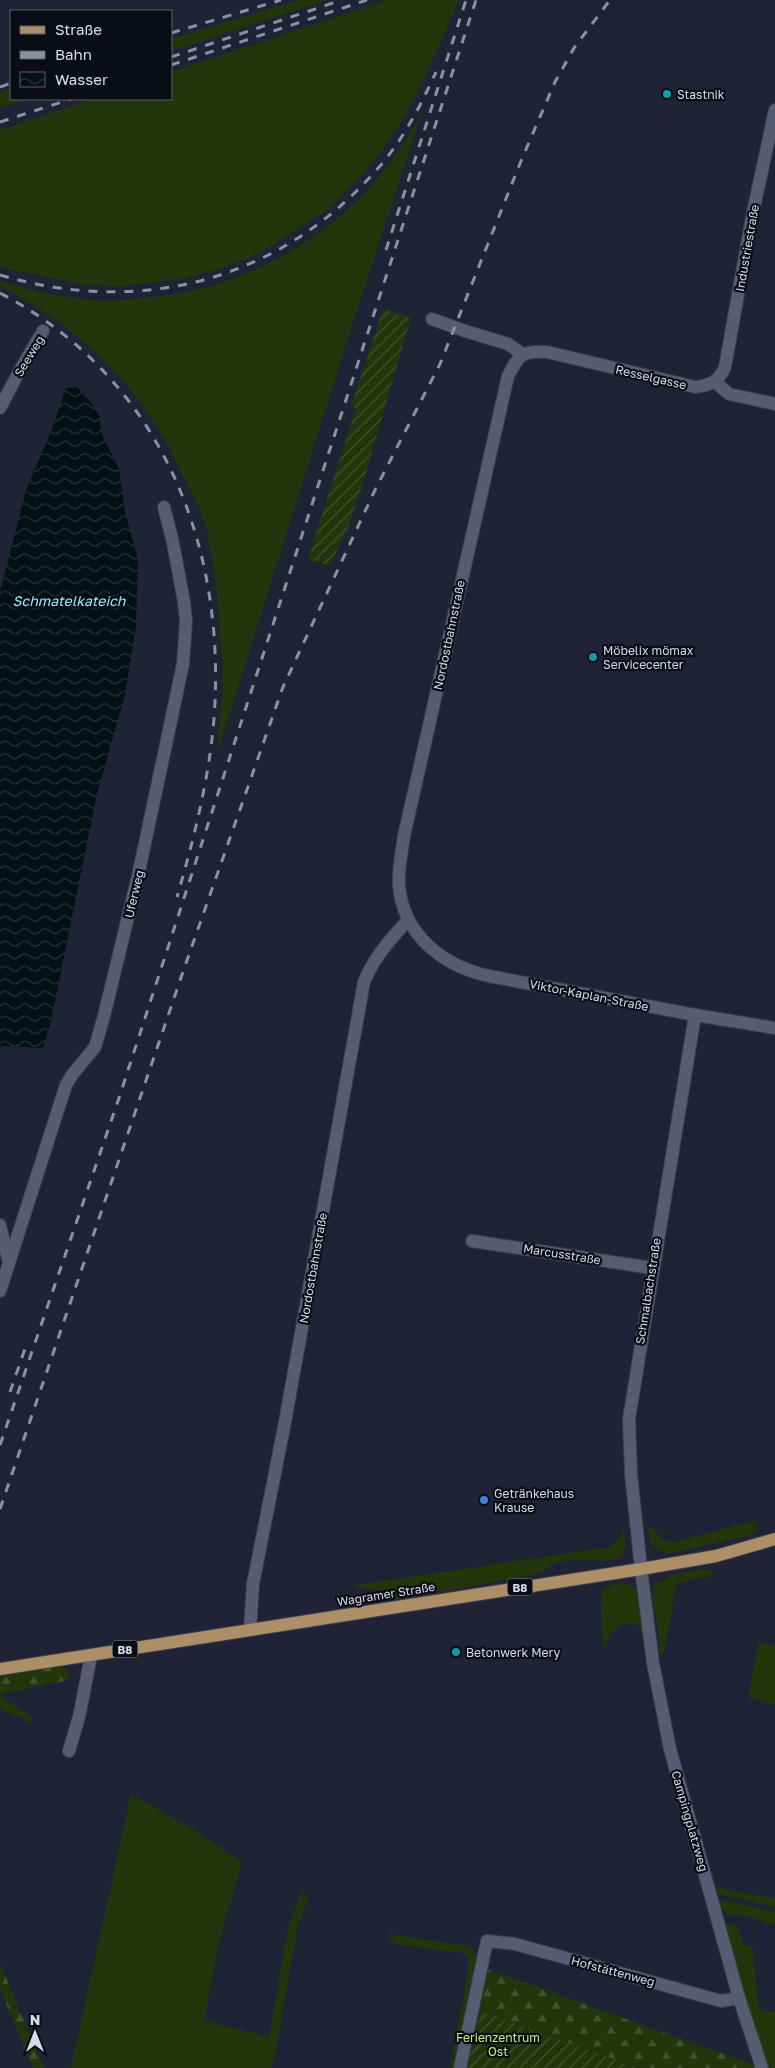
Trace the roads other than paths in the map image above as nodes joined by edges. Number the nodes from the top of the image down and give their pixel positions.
1 (775, 110) edge
2 (432, 318) dead end
3 (43, 331) dead end
4 (522, 354) junction
5 (715, 382) junction
6 (775, 404) edge
7 (0, 408) edge
8 (164, 507) dead end
9 (408, 920) junction
10 (416, 933) joint
11 (695, 1015) junction
12 (775, 1028) edge
13 (0, 1225) edge
14 (472, 1241) dead end
15 (9, 1264) junction
16 (652, 1268) junction
17 (0, 1291) edge
18 (775, 1539) edge
19 (641, 1569) junction
20 (250, 1629) junction
21 (91, 1656) junction
22 (0, 1669) edge
23 (69, 1751) dead end
24 (740, 1998) junction
25 (460, 2068) edge
26 (762, 2068) edge

1 - 5 street, Industriestraße
2 - 4 street
3 - 7 street, Seeweg
4 - 5 street, Resselgasse
4 - 9 street, Nordostbahnstraße
5 - 6 street
8 - 15 street, Uferweg
9 - 10 street, Nordostbahnstraße
9 - 20 street, Nordostbahnstraße
10 - 11 street, Viktor-Kaplan-Straße
11 - 12 street, Viktor-Kaplan-Straße
11 - 16 street, Schmalbachstraße
13 - 15 street
14 - 16 street, Marcusstraße
15 - 17 street, Uferweg
16 - 19 street, Schmalbachstraße
18 - 19 main road, Wagramer Straße / B8
19 - 20 main road, Wagramer Straße / B8
19 - 24 street, Campingplatzweg
20 - 21 main road, Wagramer Straße / B8
21 - 22 main road, Wagramer Straße / B8
21 - 23 street
24 - 25 street, Hofstättenweg
24 - 26 street, Campingplatzweg

